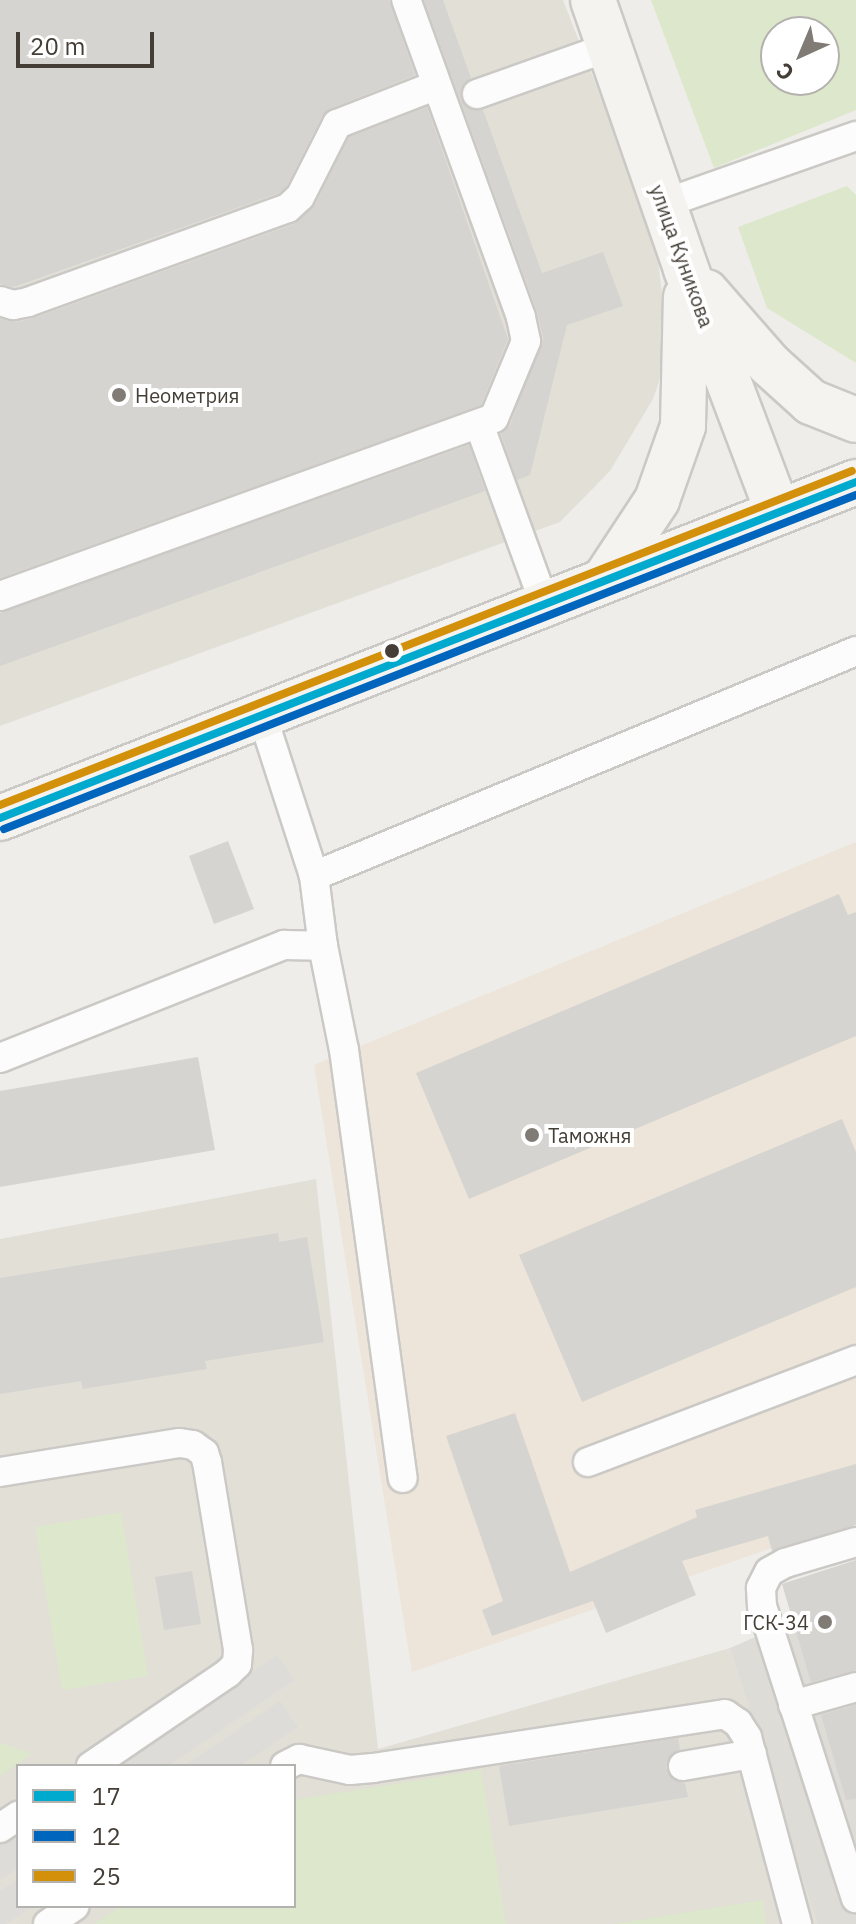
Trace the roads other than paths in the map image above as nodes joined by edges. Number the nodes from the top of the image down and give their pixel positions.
1 (406, 0) edge
2 (593, 0) edge
3 (609, 47) junction
4 (437, 85) junction
5 (477, 94) dead end
6 (856, 136) edge
7 (663, 204) junction
8 (686, 269) junction
9 (0, 301) edge
10 (856, 420) edge
11 (479, 424) junction
12 (856, 482) edge
13 (777, 510) junction
14 (605, 579) junction
15 (0, 596) edge
16 (544, 603) junction
17 (856, 651) edge
18 (262, 715) junction
19 (0, 818) edge
20 (314, 876) junction
21 (323, 946) junction
22 (0, 1058) edge
23 (856, 1360) edge
24 (588, 1462) dead end
25 (0, 1472) edge
26 (403, 1478) dead end
27 (856, 1542) edge
28 (856, 1687) edge
29 (793, 1705) junction
30 (752, 1754) junction
31 (94, 1764) edge
32 (289, 1764) edge
33 (683, 1766) dead end
34 (845, 1830) edge
35 (856, 1898) edge
36 (72, 1908) edge
37 (48, 1924) edge
38 (797, 1924) edge

1 - 4 lane
2 - 3 street, улица Куникова
3 - 5 lane
3 - 7 street, улица Куникова
4 - 9 lane
4 - 11 lane
6 - 7 lane
7 - 8 street, улица Куникова
8 - 10 street
8 - 13 street, улица Куникова
8 - 14 street
11 - 15 lane
11 - 16 lane
12 - 13 street
13 - 14 street
14 - 16 street
16 - 18 street
17 - 20 lane
18 - 19 street
18 - 20 lane
20 - 21 lane
21 - 22 lane
21 - 26 lane
23 - 24 lane
25 - 31 lane
27 - 29 lane
28 - 29 lane
29 - 34 lane
30 - 32 lane
30 - 33 lane
30 - 38 lane
34 - 35 lane
36 - 37 lane

